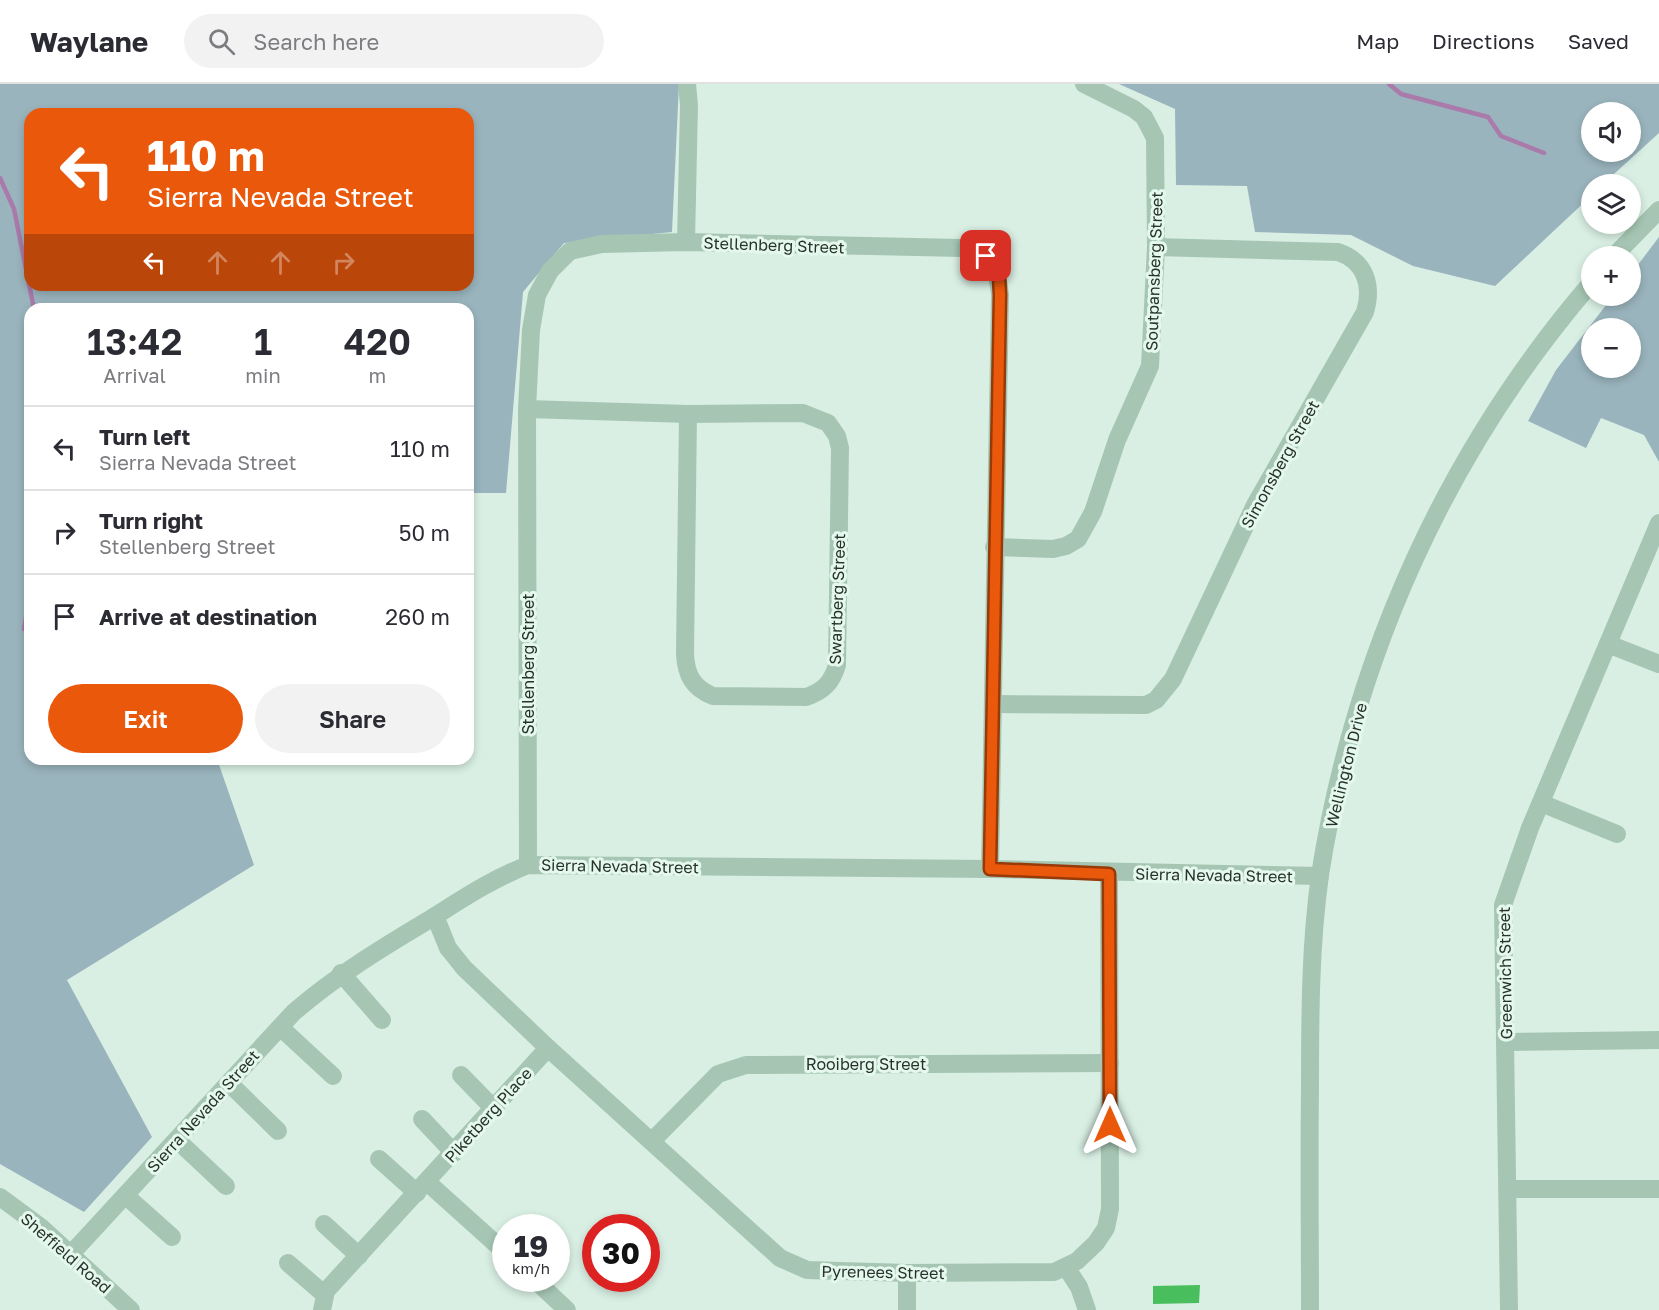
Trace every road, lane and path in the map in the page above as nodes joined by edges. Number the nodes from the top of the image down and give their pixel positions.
1 (687, 84) edge
2 (1084, 84) edge
3 (1659, 210) edge
4 (686, 242) junction
5 (1624, 246) edge
6 (1156, 248) junction
7 (1581, 296) edge
8 (527, 409) junction
9 (688, 414) junction
10 (1659, 523) edge
11 (994, 547) junction
12 (1608, 644) junction
13 (1659, 664) edge
14 (994, 704) junction
15 (1541, 802) junction
16 (1617, 834) dead end
17 (528, 865) junction
18 (990, 869) junction
19 (1109, 874) junction
20 (1320, 876) junction
21 (435, 916) junction
22 (341, 973) junction
23 (382, 1020) dead end
24 (280, 1027) junction
25 (1659, 1040) edge
26 (1506, 1042) junction
27 (548, 1048) junction
28 (1110, 1063) junction
29 (333, 1076) dead end
30 (461, 1076) dead end
31 (229, 1083) junction
32 (494, 1109) junction
33 (422, 1119) dead end
34 (278, 1131) dead end
35 (177, 1140) junction
36 (652, 1142) junction
37 (454, 1153) junction
38 (379, 1159) dead end
39 (226, 1186) dead end
40 (422, 1187) junction
41 (1508, 1189) junction
42 (1659, 1189) edge
43 (126, 1196) junction
44 (0, 1197) edge
45 (324, 1224) dead end
46 (172, 1237) dead end
47 (492, 1242) edge
48 (70, 1255) junction
49 (359, 1256) junction
50 (288, 1263) dead end
51 (1066, 1267) junction
52 (907, 1273) junction
53 (548, 1292) edge
54 (324, 1303) edge
55 (131, 1310) edge
56 (567, 1310) edge
57 (906, 1310) edge
58 (1087, 1310) edge
59 (1310, 1310) edge
60 (1509, 1310) edge

1 - 4 street
2 - 6 street, Soutpansberg Street
3 - 5 street
4 - 8 street, Stellenberg Street
4 - 11 street, Stellenberg Street
6 - 11 street, Soutpansberg Street
6 - 14 street, Simonsberg Street
7 - 20 street, Wellington Drive
8 - 9 street, Swartberg Street
8 - 17 street, Stellenberg Street
9 - 9 street, Swartberg Street
10 - 12 street, Greenwich Street
11 - 14 street, Stellenberg Street
12 - 13 street
12 - 15 street, Greenwich Street
14 - 18 street, Stellenberg Street
15 - 16 street
15 - 26 street, Greenwich Street
17 - 18 street, Sierra Nevada Street
17 - 21 street, Sierra Nevada Street
18 - 19 street, Sierra Nevada Street
19 - 20 street, Sierra Nevada Street
19 - 28 street, Pyrenees Street
20 - 59 street, Wellington Drive
21 - 22 street, Sierra Nevada Street
21 - 27 street, Pyrenees Street
22 - 23 street
22 - 24 street, Sierra Nevada Street
24 - 29 street
24 - 31 street, Sierra Nevada Street
25 - 26 street
26 - 41 street, Greenwich Street
27 - 32 street, Piketberg Place
27 - 36 street, Pyrenees Street
28 - 36 street, Rooiberg Street
28 - 51 street, Pyrenees Street
30 - 32 street
31 - 34 street
31 - 35 street, Sierra Nevada Street
32 - 37 street, Piketberg Place
33 - 37 street
35 - 39 street
35 - 43 street, Sierra Nevada Street
36 - 52 street, Pyrenees Street
37 - 40 street, Piketberg Place
38 - 40 street
40 - 47 street
40 - 49 street, Piketberg Place
41 - 42 street
41 - 60 street, Greenwich Street
43 - 46 street
43 - 48 street, Sierra Nevada Street
44 - 48 street, Sheffield Road
45 - 49 street
48 - 55 street, Sheffield Road
49 - 54 street, Piketberg Place
50 - 54 street
51 - 52 street, Pyrenees Street
51 - 58 street
52 - 57 street
53 - 56 street

